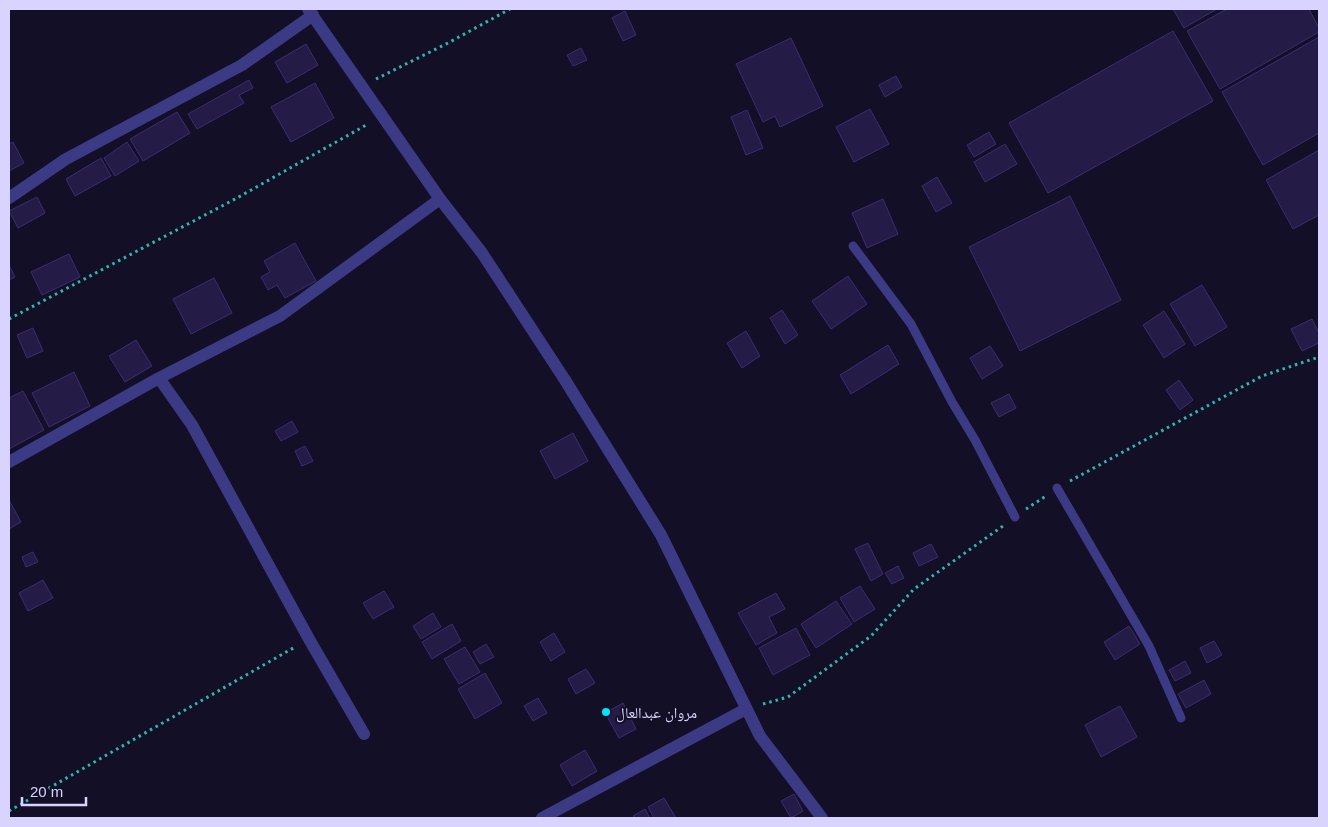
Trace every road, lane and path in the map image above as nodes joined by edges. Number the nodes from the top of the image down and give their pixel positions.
1 (510, 9) edge
2 (310, 12) edge
3 (361, 86) junction
4 (382, 116) junction
5 (9, 198) edge
6 (440, 200) junction
7 (853, 246) dead end
8 (9, 318) edge
9 (159, 378) junction
10 (9, 462) edge
11 (1057, 488) dead end
12 (1015, 517) dead end
13 (309, 639) junction
14 (746, 709) junction
15 (1180, 718) dead end
16 (364, 734) dead end
17 (9, 811) edge
18 (542, 818) edge
19 (822, 818) edge

1 - 3 path
2 - 3 street
2 - 5 street
3 - 4 street
4 - 6 street
4 - 8 path
6 - 9 street
6 - 14 street
7 - 12 lane
9 - 10 street
9 - 13 street
11 - 15 lane
13 - 16 street
13 - 17 path
14 - 18 street
14 - 19 street

